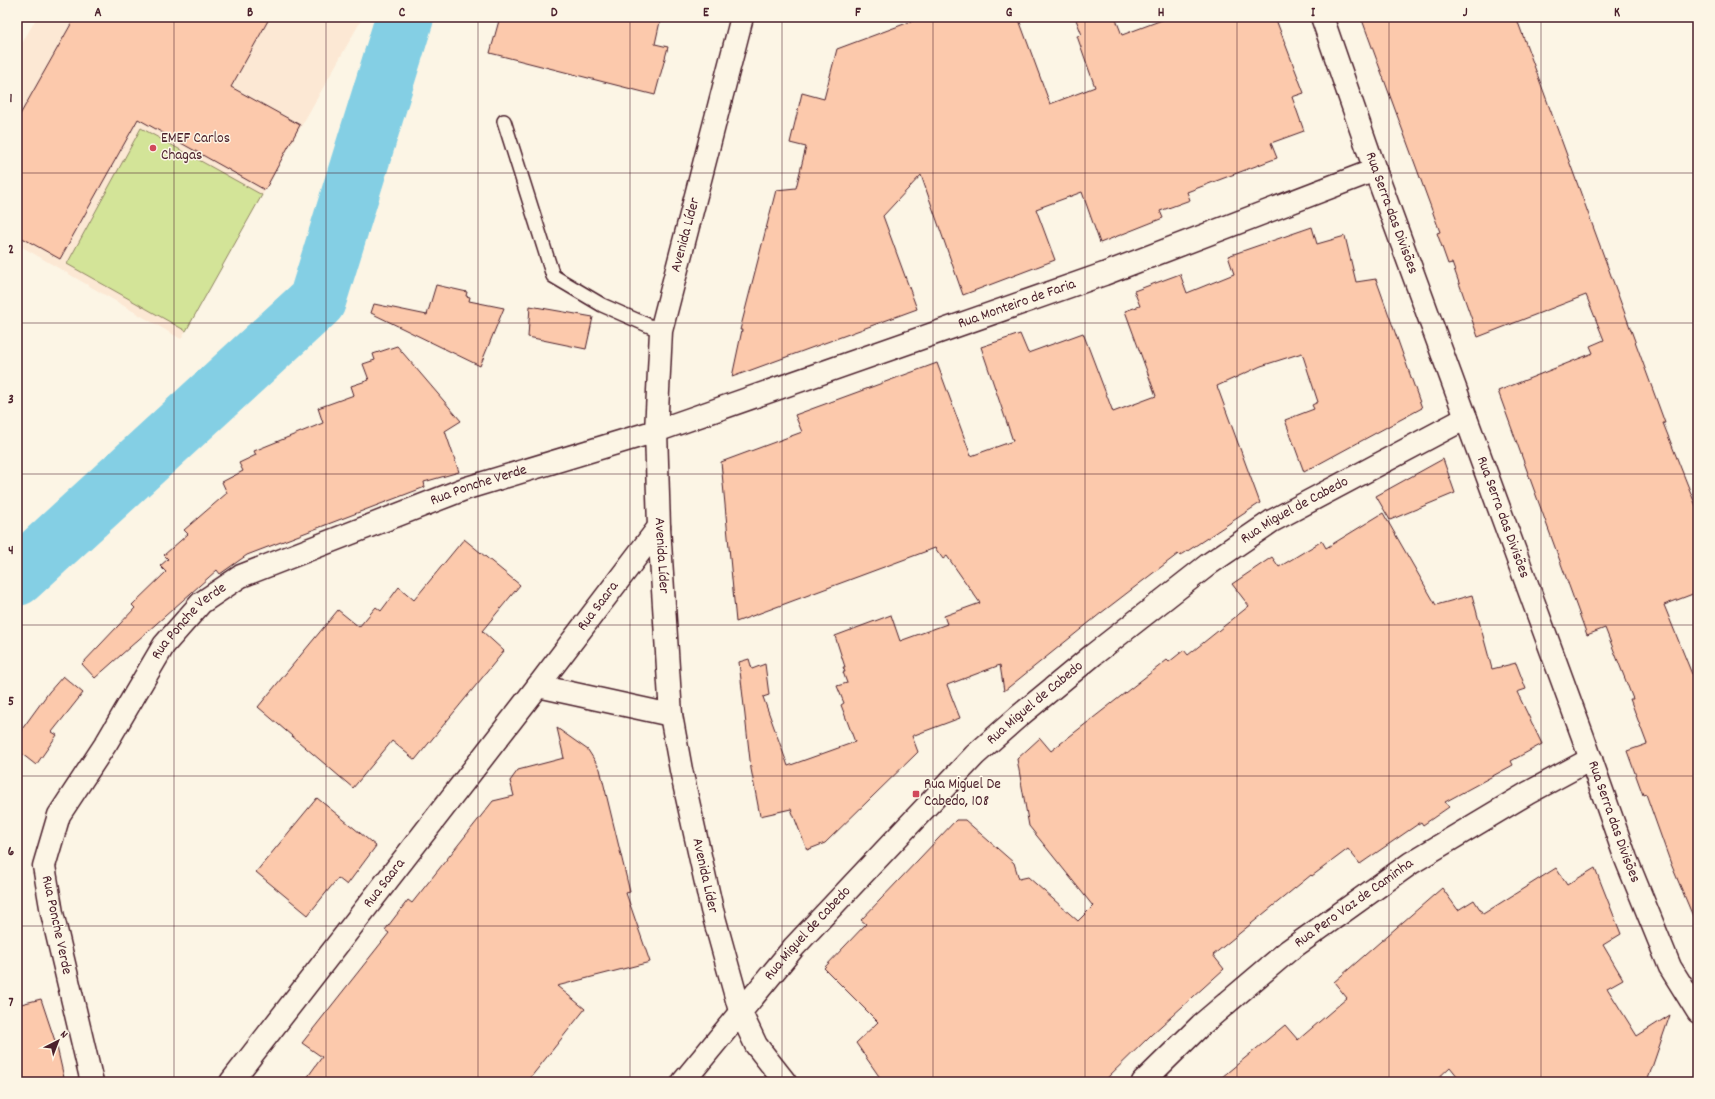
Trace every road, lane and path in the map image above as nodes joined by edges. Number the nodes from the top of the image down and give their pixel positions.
1 (1322, 17) edge
2 (746, 19) edge
3 (504, 121) dead end
4 (1375, 170) junction
5 (661, 331) junction
6 (1466, 418) junction
7 (656, 431) junction
8 (659, 527) junction
9 (538, 686) junction
10 (671, 715) junction
11 (1591, 759) junction
12 (740, 1011) junction
13 (1698, 1012) edge
14 (92, 1082) edge
15 (231, 1082) edge
16 (683, 1082) edge
17 (785, 1082) edge
18 (1143, 1082) edge

1 - 4 street, Rua Serra das Divisões
2 - 5 street, Avenida Líder
3 - 5 lane
4 - 6 street, Rua Serra das Divisões
4 - 7 street, Rua Monteiro de Faria
5 - 7 street, Avenida Líder
6 - 11 street, Rua Serra das Divisões
6 - 12 street, Rua Miguel de Cabedo
7 - 8 street, Avenida Líder
7 - 14 street, Rua Ponche Verde
8 - 9 street, Rua Saara
8 - 10 street, Avenida Líder
9 - 10 street
9 - 15 street, Rua Saara
10 - 12 street, Avenida Líder
11 - 13 street, Rua Serra das Divisões
11 - 18 street, Rua Pero Vaz de Caminha
12 - 16 street, Rua Miguel de Cabedo
12 - 17 street, Avenida Líder

